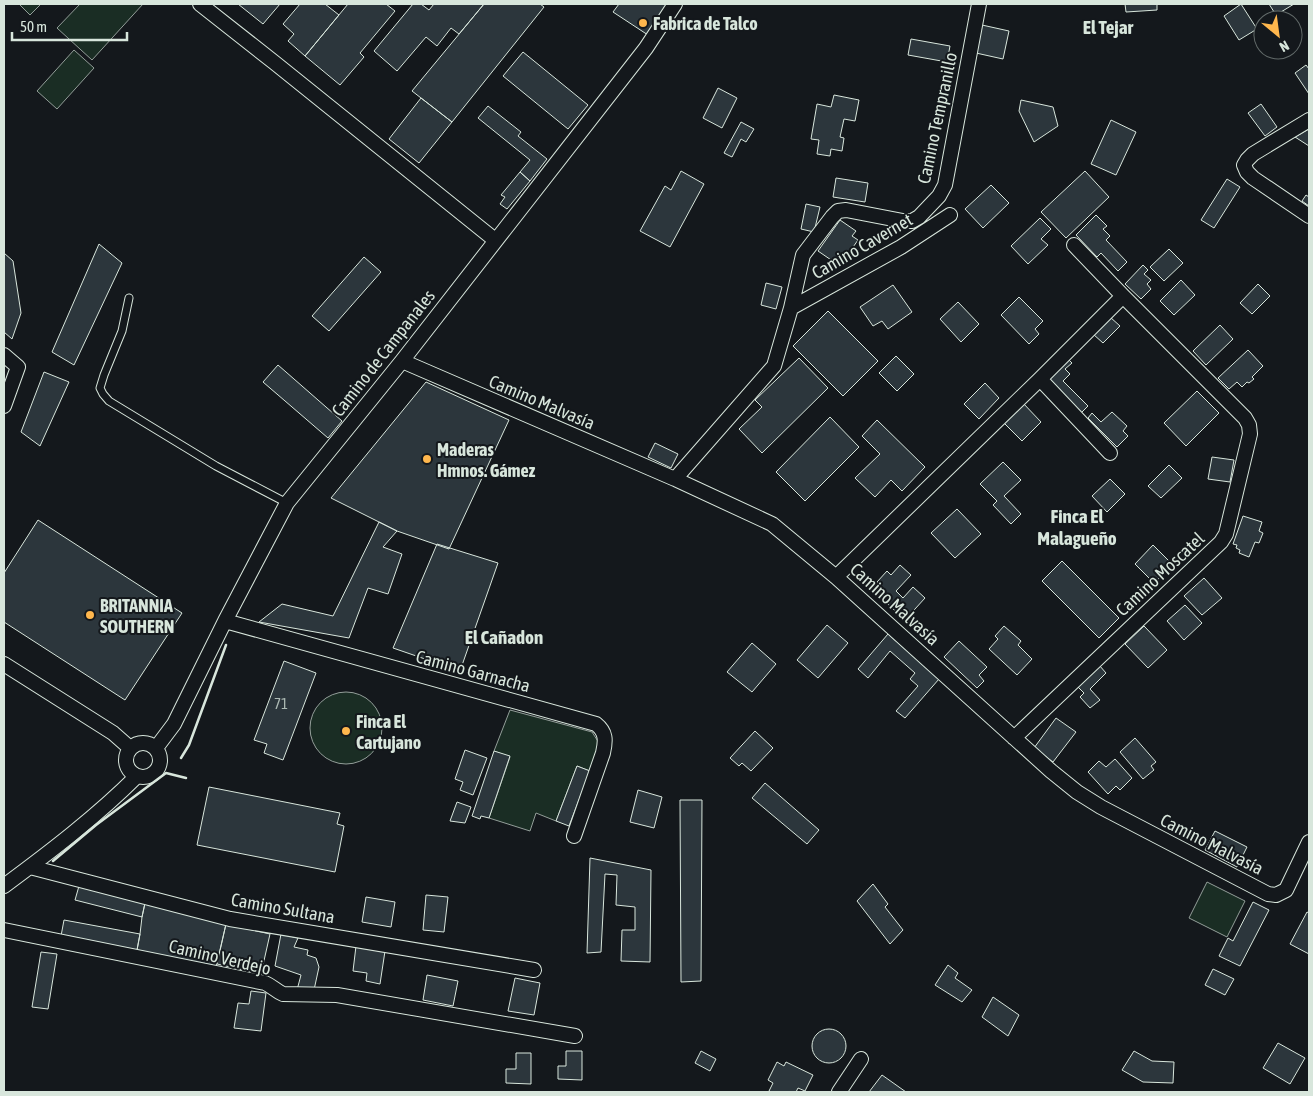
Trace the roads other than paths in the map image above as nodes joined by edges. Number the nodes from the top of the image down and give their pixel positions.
1 (200, 4) edge
2 (675, 4) edge
3 (979, 4) edge
4 (1309, 120) edge
5 (950, 215) dead end
6 (1309, 216) edge
7 (495, 240) junction
8 (1074, 245) dead end
9 (1122, 296) junction
10 (129, 298) dead end
11 (791, 308) junction
12 (4, 354) edge
13 (402, 361) junction
14 (1040, 379) junction
15 (4, 406) edge
16 (1110, 453) dead end
17 (675, 479) junction
18 (287, 503) junction
19 (836, 577) junction
20 (224, 621) junction
21 (4, 664) edge
22 (1014, 738) junction
23 (130, 748) junction
24 (156, 748) junction
25 (137, 776) junction
26 (574, 836) dead end
27 (1309, 842) edge
28 (30, 867) junction
29 (4, 886) edge
30 (4, 930) edge
31 (534, 970) dead end
32 (575, 1036) dead end
33 (861, 1059) dead end
34 (839, 1092) edge

1 - 7 street
2 - 7 street, Camino de Campanales
3 - 11 street, Camino Tempranillo
4 - 6 street
5 - 11 street, Camino Cavernet
7 - 13 street, Camino de Campanales
8 - 9 street, Camino Moscatel
9 - 14 street
9 - 22 street, Camino Moscatel
10 - 18 lane
11 - 17 street, Camino Tempranillo
12 - 15 street
13 - 17 street, Camino Malvasía
13 - 18 street, Camino de Campanales
14 - 16 street
14 - 19 street
17 - 19 street, Camino Malvasía
18 - 20 street, Camino de Campanales
19 - 22 street, Camino Malvasía
20 - 24 street, Camino de Campanales
20 - 26 street, Camino Garnacha
21 - 23 street
22 - 27 street, Camino Malvasía
23 - 24 street
23 - 25 street
24 - 25 street
25 - 28 street
28 - 29 street
28 - 31 street, Camino Sultana
30 - 32 street, Camino Verdejo
33 - 34 street

